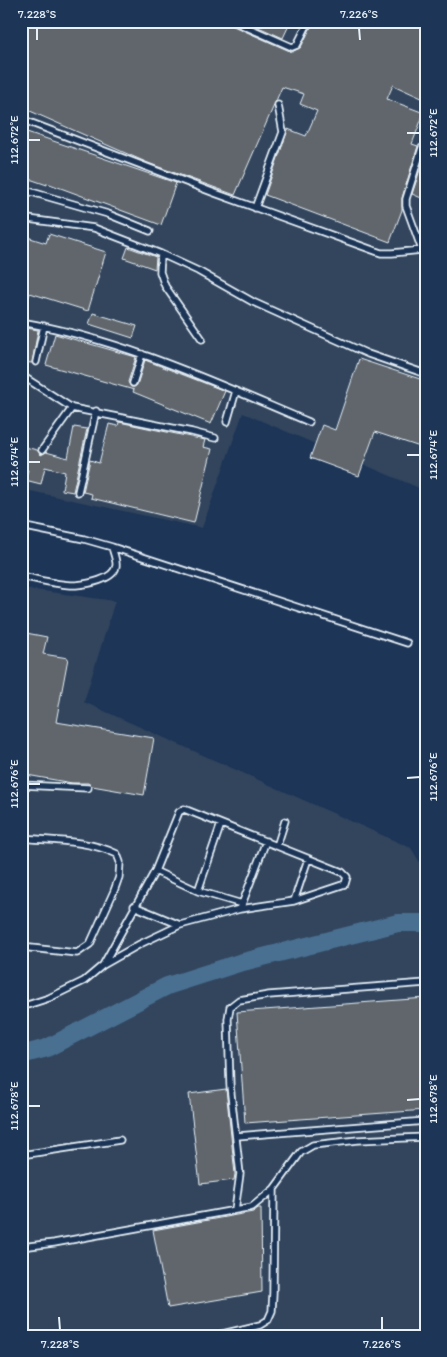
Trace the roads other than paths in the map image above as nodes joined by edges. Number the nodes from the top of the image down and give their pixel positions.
1 (233, 21) edge
2 (309, 21) edge
3 (278, 105) dead end
4 (21, 119) edge
5 (422, 148) dead end
6 (21, 189) edge
7 (255, 208) junction
8 (21, 218) edge
9 (150, 231) dead end
10 (424, 250) edge
11 (160, 254) junction
12 (21, 322) edge
13 (44, 326) junction
14 (202, 339) dead end
15 (142, 354) junction
16 (36, 362) dead end
17 (426, 374) edge
18 (21, 377) edge
19 (133, 383) dead end
20 (236, 391) junction
21 (72, 408) junction
22 (96, 411) junction
23 (228, 422) dead end
24 (309, 422) dead end
25 (215, 438) dead end
26 (42, 450) dead end
27 (78, 492) dead end
28 (21, 526) edge
29 (112, 547) junction
30 (21, 576) edge
31 (407, 643) dead end
32 (21, 785) edge
33 (88, 788) dead end
34 (285, 821) dead end
35 (221, 824) junction
36 (21, 838) edge
37 (266, 841) junction
38 (278, 846) junction
39 (308, 859) junction
40 (154, 871) junction
41 (198, 891) junction
42 (294, 901) junction
43 (134, 906) junction
44 (241, 907) junction
45 (180, 925) junction
46 (21, 947) edge
47 (103, 965) junction
48 (426, 983) edge
49 (21, 1007) edge
50 (426, 1121) edge
51 (237, 1136) junction
52 (426, 1137) edge
53 (120, 1140) dead end
54 (21, 1155) edge
55 (274, 1189) junction
56 (235, 1210) junction
57 (21, 1247) edge
58 (214, 1336) edge

1 - 2 lane
3 - 7 lane
4 - 7 lane
5 - 10 lane
6 - 9 lane
7 - 10 lane
8 - 11 lane
11 - 14 lane
11 - 17 lane
12 - 13 lane
13 - 15 lane
13 - 16 lane
15 - 19 lane
15 - 20 lane
18 - 21 lane
20 - 23 lane
20 - 24 lane
21 - 22 lane
21 - 26 lane
22 - 25 lane
22 - 27 lane
28 - 29 lane
29 - 30 lane
29 - 31 lane
32 - 33 lane
34 - 38 lane
35 - 37 lane
35 - 40 lane
35 - 41 lane
36 - 46 lane
37 - 38 lane
37 - 44 lane
38 - 39 lane
39 - 42 lane
39 - 42 lane
40 - 41 lane
40 - 43 lane
41 - 44 lane
42 - 44 lane
43 - 45 lane
43 - 47 lane
44 - 45 lane
45 - 47 lane
47 - 49 lane
48 - 51 lane
50 - 51 lane
51 - 56 lane
52 - 55 lane
53 - 54 lane
55 - 56 lane
55 - 58 lane
56 - 57 lane

